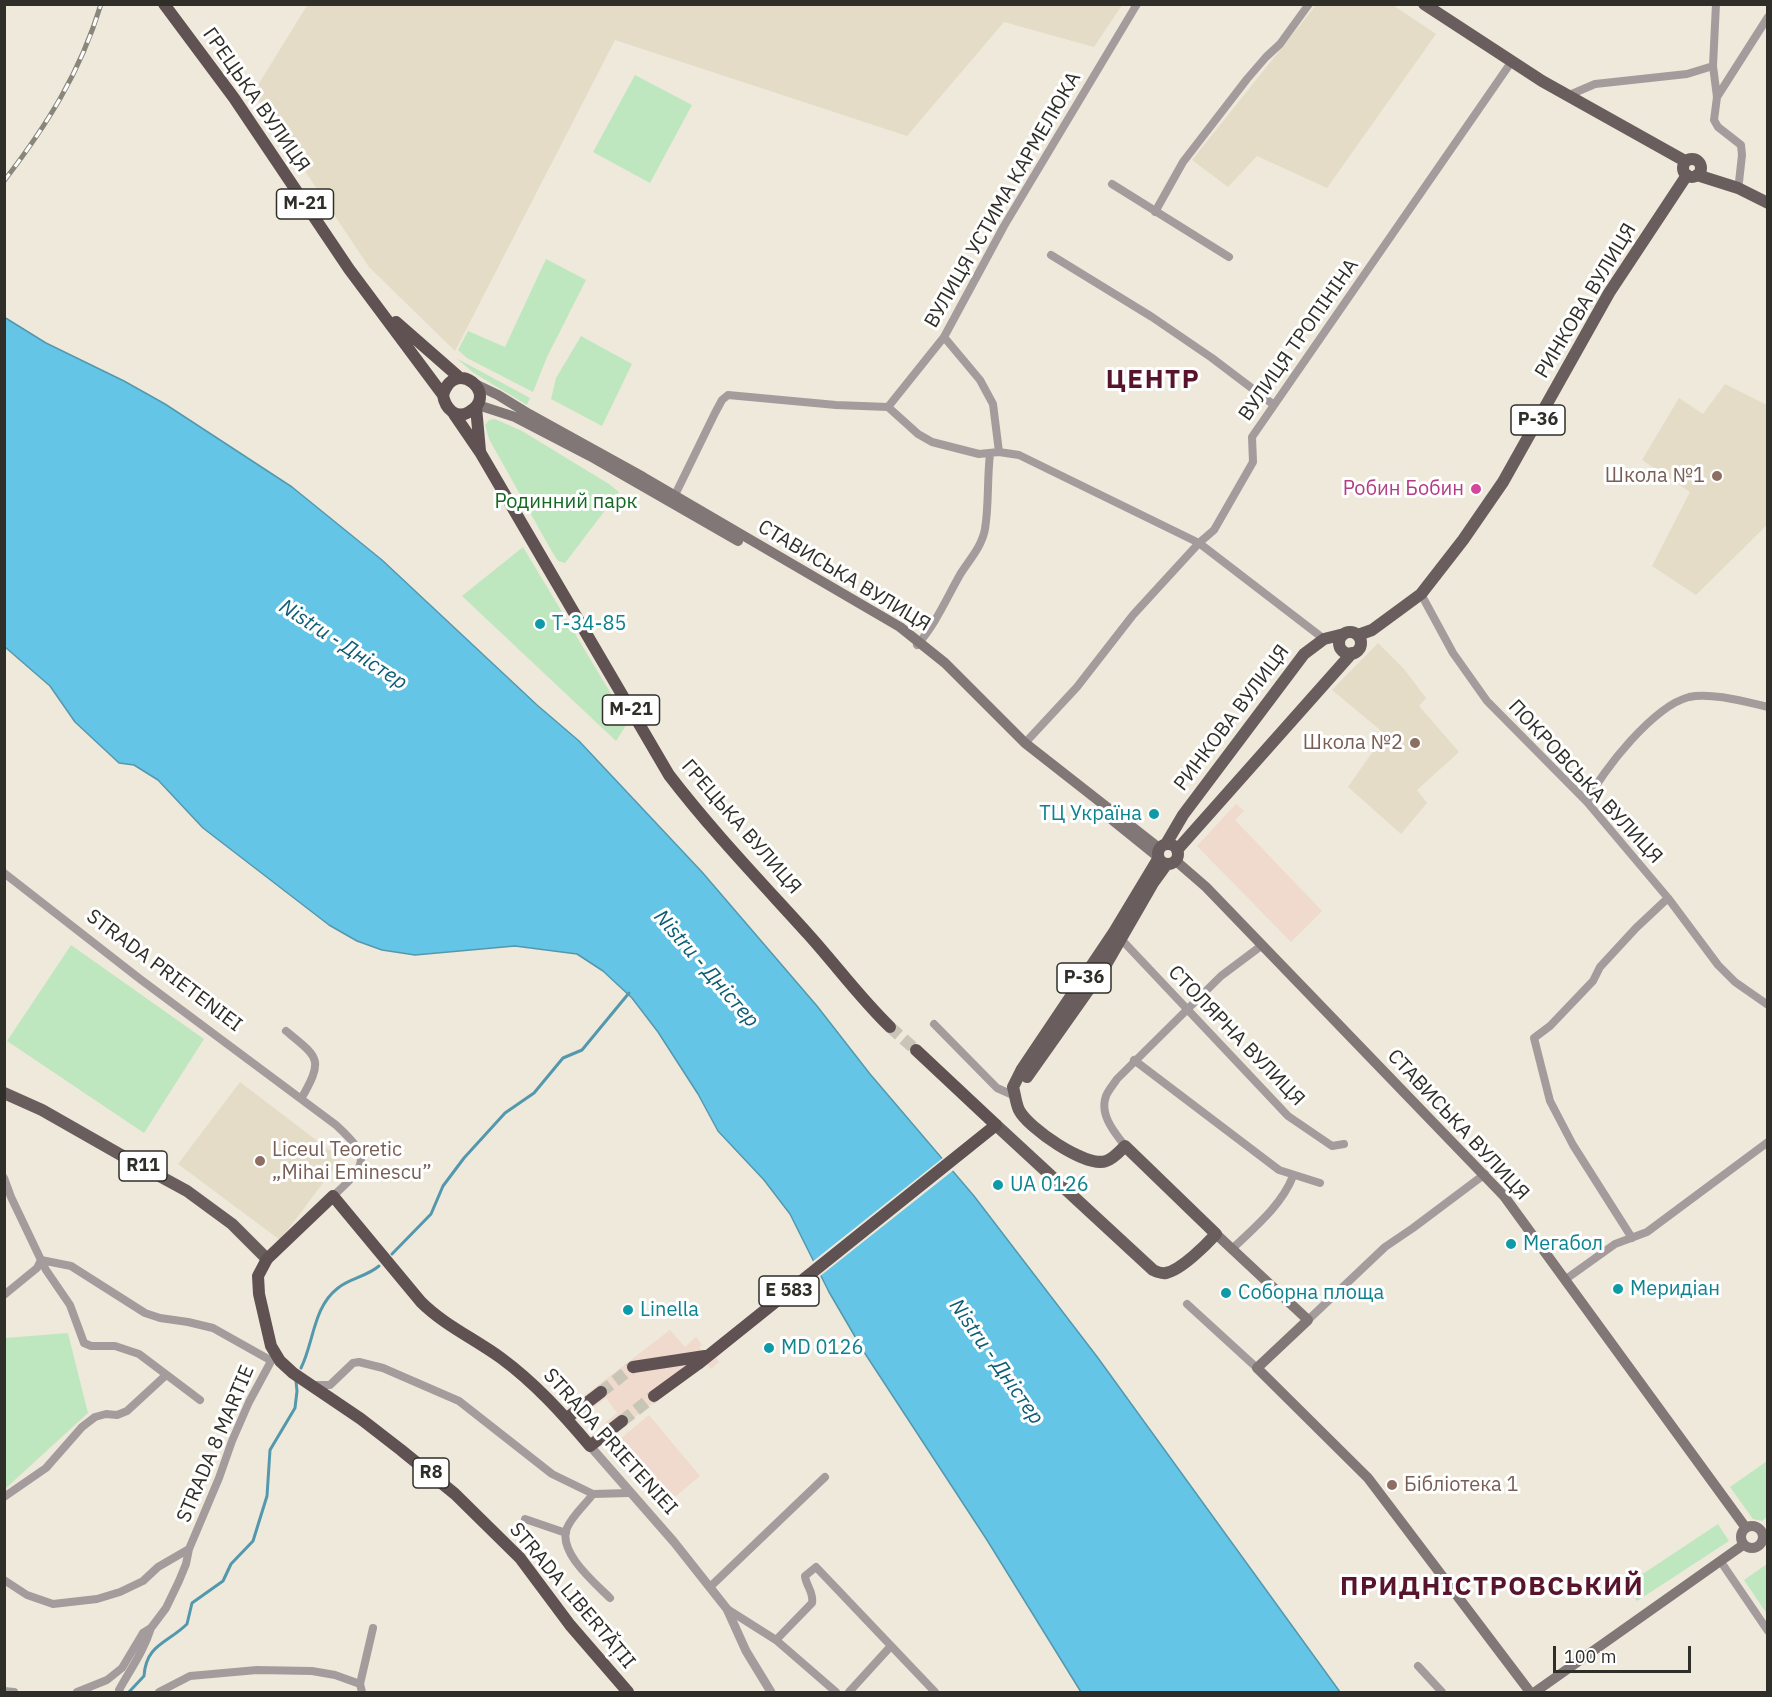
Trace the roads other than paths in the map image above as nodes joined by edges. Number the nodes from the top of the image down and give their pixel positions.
1 (164, 4) edge
2 (1137, 4) edge
3 (1309, 4) edge
4 (1424, 4) edge
5 (1716, 4) edge
6 (1767, 18) edge
7 (1512, 61) junction
8 (1713, 66) junction
9 (1567, 96) junction
10 (1717, 97) junction
11 (1695, 173) junction
12 (1739, 182) junction
13 (1112, 184) dead end
14 (1767, 194) edge
15 (1767, 203) edge
16 (1155, 212) junction
17 (1051, 255) dead end
18 (1229, 257) dead end
19 (379, 307) junction
20 (944, 337) junction
21 (460, 378) junction
22 (476, 384) junction
23 (443, 395) junction
24 (1274, 405) junction
25 (477, 406) junction
26 (888, 407) junction
27 (454, 414) junction
28 (480, 452) junction
29 (999, 452) junction
30 (990, 454) junction
31 (673, 499) junction
32 (1199, 543) junction
33 (1421, 594) junction
34 (1344, 634) junction
35 (1358, 635) junction
36 (1324, 639) junction
37 (918, 644) junction
38 (1352, 653) junction
39 (1767, 708) edge
40 (1025, 743) junction
41 (1587, 802) junction
42 (1166, 855) junction
43 (4, 873) edge
44 (1668, 898) junction
45 (1117, 935) junction
46 (1261, 946) junction
47 (1767, 1005) edge
48 (1187, 1010) junction
49 (933, 1024) dead end
50 (891, 1027) tunnel mouth
51 (286, 1031) dead end
52 (916, 1050) tunnel mouth
53 (1134, 1060) junction
54 (4, 1093) edge
55 (1016, 1096) junction
56 (301, 1099) junction
57 (996, 1125) junction
58 (1767, 1142) edge
59 (1344, 1144) dead end
60 (1125, 1146) junction
61 (1485, 1174) junction
62 (1293, 1176) junction
63 (4, 1178) edge
64 (1320, 1183) dead end
65 (333, 1197) junction
66 (1216, 1234) junction
67 (1632, 1238) junction
68 (1232, 1249) junction
69 (267, 1259) junction
70 (41, 1260) junction
71 (1566, 1279) junction
72 (4, 1295) edge
73 (1187, 1304) dead end
74 (1308, 1320) junction
75 (706, 1356) junction
76 (273, 1357) junction
77 (633, 1367) tunnel mouth
78 (1257, 1368) junction
79 (165, 1376) junction
80 (311, 1384) junction
81 (601, 1392) tunnel mouth
82 (654, 1396) tunnel mouth
83 (200, 1400) dead end
84 (567, 1418) junction
85 (622, 1421) tunnel mouth
86 (590, 1446) junction
87 (825, 1477) dead end
88 (629, 1493) junction
89 (593, 1494) junction
90 (4, 1497) edge
91 (525, 1519) dead end
92 (1746, 1528) junction
93 (1764, 1529) edge
94 (566, 1533) junction
95 (1743, 1545) junction
96 (189, 1549) junction
97 (1721, 1562) junction
98 (4, 1580) edge
99 (710, 1587) junction
100 (610, 1598) dead end
101 (727, 1609) junction
102 (150, 1628) junction
103 (373, 1628) dead end
104 (1767, 1631) edge
105 (776, 1640) junction
106 (890, 1647) junction
107 (1418, 1666) dead end
108 (361, 1688) edge
109 (4, 1691) edge
110 (14, 1692) edge
111 (76, 1692) edge
112 (120, 1692) edge
113 (159, 1692) edge
114 (628, 1692) edge
115 (771, 1692) edge
116 (836, 1692) edge
117 (849, 1692) edge
118 (934, 1692) edge
119 (1443, 1692) edge
120 (1530, 1692) edge
121 (1535, 1692) edge

1 - 19 highway, ГРЕЦЬКА ВУЛИЦЯ / М-21
2 - 20 street, ВУЛИЦЯ УСТИМА КАРМЕЛЮКА
3 - 16 street
4 - 7 main road
5 - 8 street
6 - 10 street
7 - 9 main road
7 - 24 street, ВУЛИЦЯ ТРОПІНІНА
8 - 9 street
8 - 10 street
9 - 11 main road
10 - 12 street
11 - 12 main road
11 - 15 main road
11 - 33 main road, РИНКОВА ВУЛИЦЯ / Р-36
12 - 14 main road
13 - 16 street
16 - 18 street
17 - 24 street
19 - 21 highway, ГРЕЦЬКА ВУЛИЦЯ / М-21
19 - 23 highway, ГРЕЦЬКА ВУЛИЦЯ / М-21
20 - 26 street, ВУЛИЦЯ УСТИМА КАРМЕЛЮКА
20 - 29 street
21 - 22 highway, М-21
21 - 23 highway
22 - 25 highway, М-21
22 - 31 main road, СТАВИСЬКА ВУЛИЦЯ
23 - 27 highway, М-21
24 - 32 street, ВУЛИЦЯ ТРОПІНІНА
25 - 27 highway
25 - 28 highway, ГРЕЦЬКА ВУЛИЦЯ / М-21
25 - 31 main road, СТАВИСЬКА ВУЛИЦЯ
26 - 30 street
26 - 31 street
27 - 28 highway, ГРЕЦЬКА ВУЛИЦЯ / М-21
28 - 50 highway, ГРЕЦЬКА ВУЛИЦЯ / М-21
29 - 30 street
29 - 32 street
30 - 37 street
31 - 37 main road, СТАВИСЬКА ВУЛИЦЯ
32 - 36 street
32 - 40 street, ВУЛИЦЯ ТРОПІНІНА
33 - 35 main road, РИНКОВА ВУЛИЦЯ / Р-36
33 - 41 street, ПОКРОВСЬКА ВУЛИЦЯ
34 - 35 main road, РИНКОВА ВУЛИЦЯ / Р-36
34 - 36 main road, РИНКОВА ВУЛИЦЯ / Р-36
34 - 38 main road
35 - 38 main road, РИНКОВА ВУЛИЦЯ / Р-36
36 - 42 main road, РИНКОВА ВУЛИЦЯ / Р-36
37 - 40 main road, СТАВИСЬКА ВУЛИЦЯ
37 - 42 main road, СТАВИСЬКА ВУЛИЦЯ
38 - 42 main road, РИНКОВА ВУЛИЦЯ / Р-36
39 - 41 street
40 - 42 main road, СТАВИСЬКА ВУЛИЦЯ
41 - 44 street, ПОКРОВСЬКА ВУЛИЦЯ
42 - 45 main road, РИНКОВА ВУЛИЦЯ / Р-36
42 - 46 main road, СТАВИСЬКА ВУЛИЦЯ
43 - 56 street, STRADA PRIETENIEI
44 - 47 street, ПОКРОВСЬКА ВУЛИЦЯ
44 - 67 street
45 - 48 street, СТОЛЯРНА ВУЛИЦЯ
45 - 55 main road, РИНКОВА ВУЛИЦЯ / Р-36
46 - 48 street
46 - 61 main road, СТАВИСЬКА ВУЛИЦЯ
48 - 53 street
48 - 59 street, СТОЛЯРНА ВУЛИЦЯ
49 - 55 street
51 - 56 street
52 - 57 highway
53 - 60 street
53 - 62 street
54 - 69 main road, R11
55 - 60 main road
56 - 65 street, STRADA PRIETENIEI
57 - 66 main road
57 - 75 highway, E 583
58 - 67 street
60 - 66 main road
61 - 71 main road, СТАВИСЬКА ВУЛИЦЯ
61 - 74 street
62 - 64 street
62 - 68 street
63 - 70 street
65 - 69 highway, R8
65 - 84 highway, STRADA PRIETENIEI
66 - 68 main road
67 - 71 street
68 - 74 main road
69 - 76 highway, STRADA LIBERTĂȚII / R8
70 - 72 street
70 - 76 street
70 - 79 street
71 - 92 main road, СТАВИСЬКА ВУЛИЦЯ
73 - 78 street
74 - 78 main road
75 - 77 highway, E 583
75 - 82 highway, E 583
76 - 80 highway, STRADA LIBERTĂȚII / R8
76 - 96 street, STRADA 8 MARTIE
78 - 120 main road
79 - 83 street
79 - 90 street
80 - 89 street
80 - 114 highway, STRADA LIBERTĂȚII / R8
81 - 84 highway
84 - 86 highway, STRADA PRIETENIEI
85 - 86 highway
86 - 88 street, STRADA PRIETENIEI
87 - 99 street
88 - 89 street
88 - 99 street, STRADA PRIETENIEI
89 - 94 street
91 - 94 street
92 - 93 main road
92 - 95 main road
93 - 95 main road
94 - 100 street
95 - 97 main road
96 - 98 street, STRADA 8 MARTIE
96 - 102 street, STRADA 8 MARTIE
97 - 104 street
97 - 121 main road
99 - 101 street, STRADA PRIETENIEI
101 - 105 street, STRADA PRIETENIEI
101 - 115 street
102 - 111 street, STRADA 8 MARTIE
102 - 112 street, STRADA 8 MARTIE
103 - 108 street
105 - 106 street
105 - 116 street, STRADA PRIETENIEI
106 - 117 street
106 - 118 street
107 - 119 street
108 - 113 street
109 - 110 street

